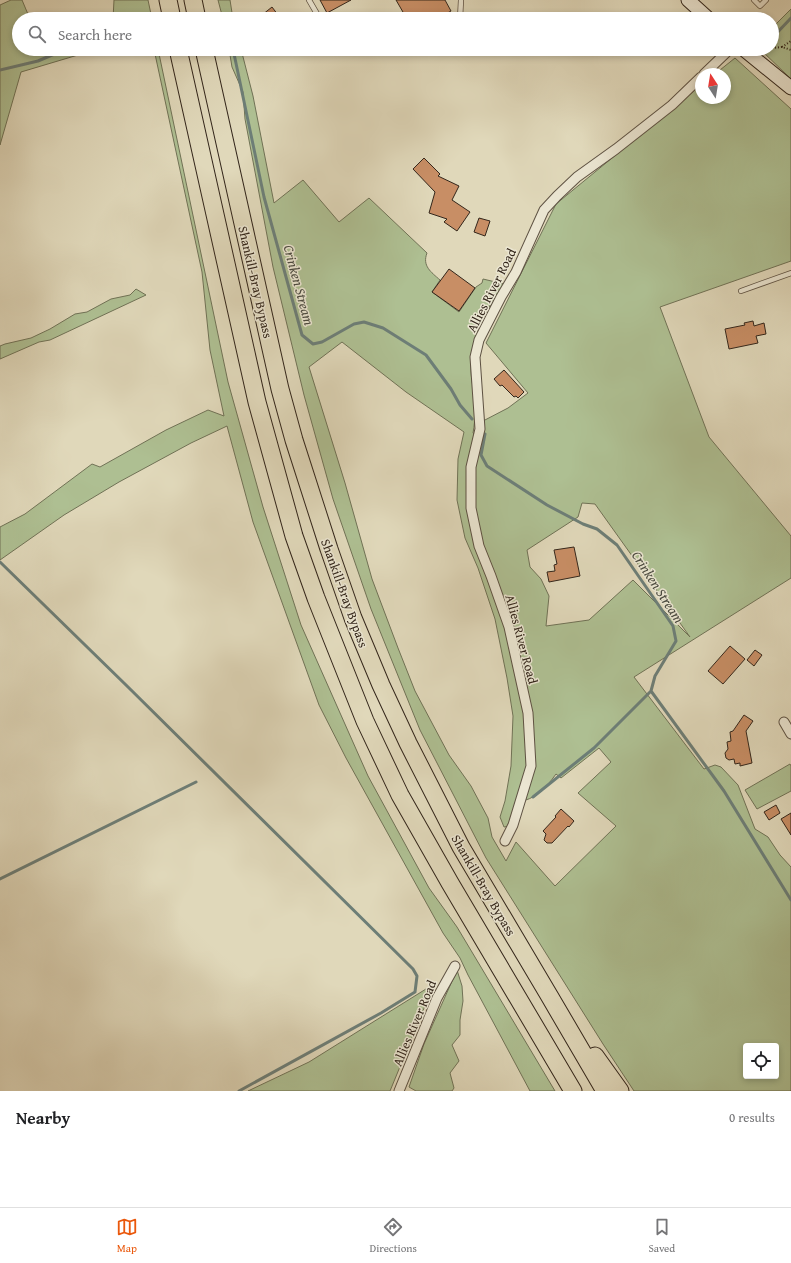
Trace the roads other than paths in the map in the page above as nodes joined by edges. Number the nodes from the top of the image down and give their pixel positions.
1 (168, 0) edge
2 (193, 0) edge
3 (309, 0) edge
4 (461, 0) edge
5 (688, 0) edge
6 (754, 0) edge
7 (766, 0) edge
8 (171, 12) edge
9 (196, 12) edge
10 (316, 12) edge
11 (460, 12) edge
12 (701, 12) edge
13 (180, 56) edge
14 (206, 56) edge
15 (723, 56) edge
16 (752, 56) edge
17 (710, 68) edge
18 (695, 83) edge
19 (791, 88) edge
20 (791, 273) edge
21 (741, 291) dead end
22 (784, 722) dead end
23 (791, 734) edge
24 (506, 841) dead end
25 (455, 966) dead end
26 (550, 996) junction
27 (552, 1058) junction
28 (399, 1091) edge
29 (568, 1091) edge
30 (573, 1091) edge
31 (605, 1091) edge
32 (620, 1091) edge

1 - 8 highway
2 - 9 highway
3 - 10 lane
4 - 11 lane
5 - 12 main road
6 - 7 lane
13 - 27 highway, Shankill-Bray Bypass
14 - 26 highway, Shankill-Bray Bypass
15 - 17 street
16 - 19 main road
18 - 24 street, Allies River Road
20 - 21 lane
22 - 23 street
25 - 28 street, Allies River Road
26 - 31 highway, Shankill-Bray Bypass
26 - 32 highway
27 - 29 highway
27 - 30 highway, Shankill-Bray Bypass

